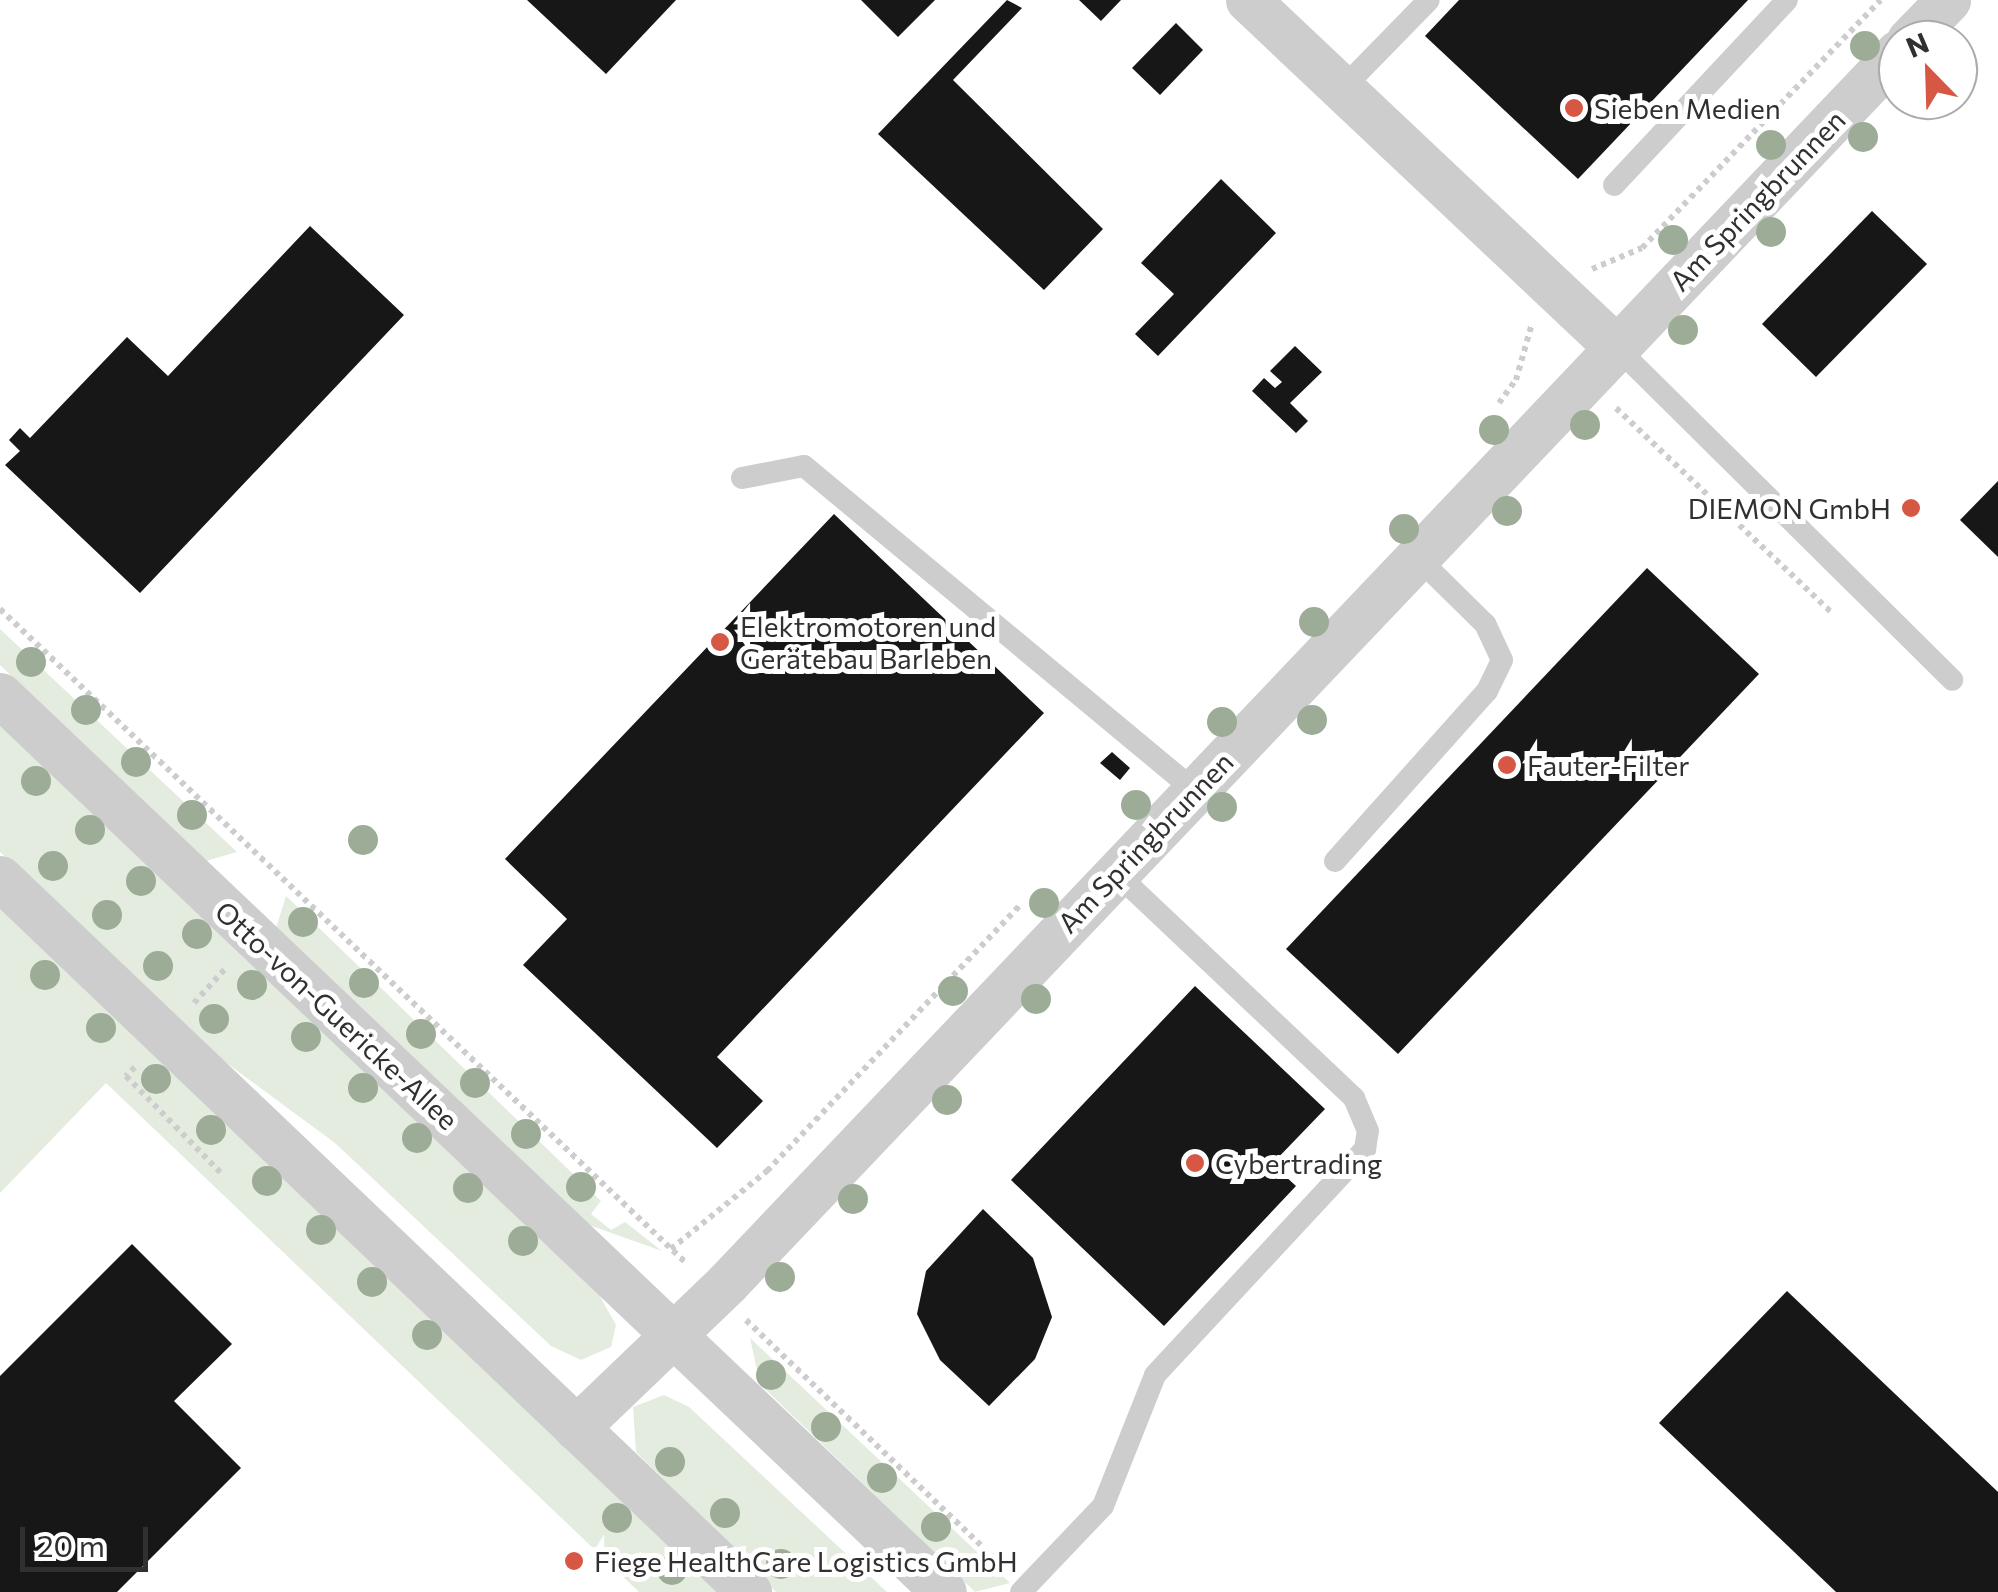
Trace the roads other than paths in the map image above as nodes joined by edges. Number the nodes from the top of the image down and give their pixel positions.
1 (1248, 0) edge
2 (1429, 0) edge
3 (1787, 0) edge
4 (1948, 0) edge
5 (1929, 20) edge
6 (1878, 73) edge
7 (1342, 89) junction
8 (1614, 185) dead end
9 (1616, 347) junction
10 (742, 478) dead end
11 (1417, 557) junction
12 (1952, 680) dead end
13 (0, 695) edge
14 (1194, 790) junction
15 (1334, 861) dead end
16 (1116, 874) junction
17 (0, 878) edge
18 (673, 1334) junction
19 (576, 1428) junction
20 (1024, 1590) edge
21 (749, 1592) edge
22 (944, 1592) edge

1 - 7 street
2 - 7 lane
3 - 8 lane
4 - 5 street
6 - 9 street, Am Springbrunnen
7 - 9 street
9 - 11 street, Am Springbrunnen
9 - 12 lane
10 - 14 lane
11 - 14 street, Am Springbrunnen
11 - 15 lane
13 - 18 street, Otto-von-Guericke-Allee
14 - 16 street, Am Springbrunnen
16 - 18 street, Am Springbrunnen
16 - 20 lane
17 - 19 street
18 - 19 street
18 - 22 street, Otto-von-Guericke-Allee
19 - 21 street

